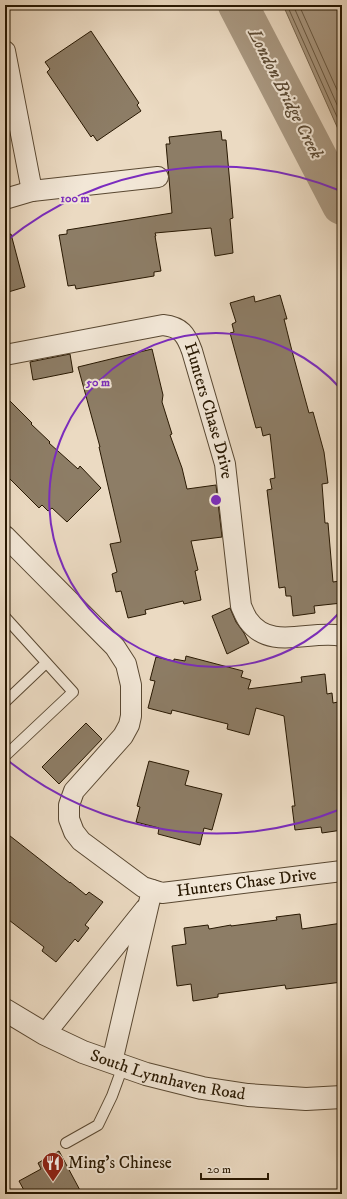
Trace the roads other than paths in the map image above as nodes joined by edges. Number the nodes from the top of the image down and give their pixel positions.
1 (5, 54) edge
2 (158, 177) dead end
3 (32, 192) junction
4 (5, 198) edge
5 (5, 355) edge
6 (5, 536) edge
7 (5, 617) edge
8 (342, 636) edge
9 (46, 663) junction
10 (5, 702) edge
11 (5, 756) edge
12 (342, 871) edge
13 (150, 897) junction
14 (5, 1010) edge
15 (45, 1034) junction
16 (118, 1064) junction
17 (342, 1097) edge
18 (66, 1143) dead end

1 - 3 street
2 - 3 street
3 - 4 street
5 - 8 street, Hunters Chase Drive
6 - 13 street, Hunters Chase Drive
7 - 9 lane
9 - 10 lane
9 - 11 lane
12 - 13 street, Hunters Chase Drive
13 - 15 street
13 - 16 street
14 - 15 street, South Lynnhaven Road
15 - 16 street, South Lynnhaven Road
16 - 17 street, South Lynnhaven Road
16 - 18 lane

